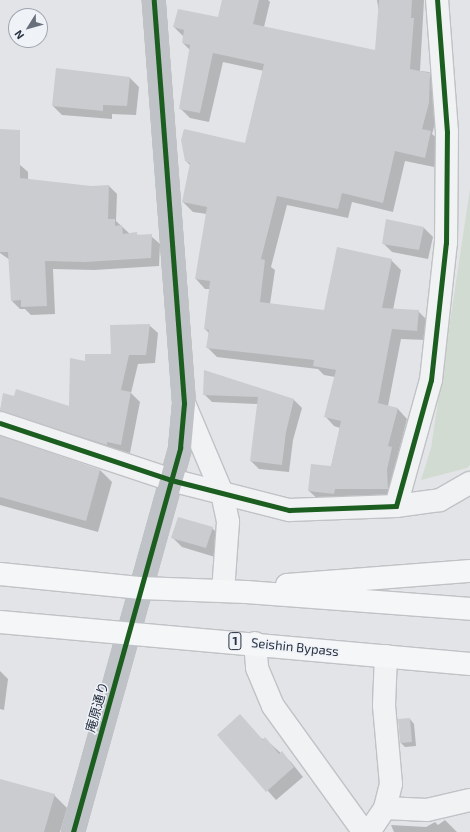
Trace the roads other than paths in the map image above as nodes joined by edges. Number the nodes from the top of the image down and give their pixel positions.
1 (154, 0) edge
2 (437, 0) edge
3 (184, 403) junction
4 (0, 423) edge
5 (171, 480) junction
6 (470, 483) edge
7 (222, 493) junction
8 (396, 506) junction
9 (470, 571) edge
10 (0, 574) edge
11 (141, 588) junction
12 (223, 591) junction
13 (246, 592) junction
14 (470, 609) edge
15 (0, 622) edge
16 (130, 632) junction
17 (255, 643) junction
18 (386, 659) junction
19 (470, 664) edge
20 (470, 679) edge
21 (470, 800) edge
22 (385, 808) junction
23 (73, 832) edge
24 (364, 832) edge
25 (369, 832) edge

1 - 3 street, 庵原通り
2 - 8 street
3 - 5 street, 庵原通り
3 - 7 street
4 - 5 street
5 - 7 street
5 - 11 street, 庵原通り
6 - 8 street
7 - 8 street
7 - 12 street
9 - 13 highway
10 - 11 highway
11 - 12 highway
11 - 16 street, 庵原通り
12 - 13 highway
13 - 14 highway
15 - 16 highway, Seishin Bypass / 1
16 - 17 highway, Seishin Bypass / 1
16 - 23 street, 庵原通り
17 - 18 highway, Seishin Bypass / 1
17 - 24 street
18 - 19 highway, Seishin Bypass / 1
18 - 20 highway
18 - 22 street
21 - 22 street
22 - 25 street

